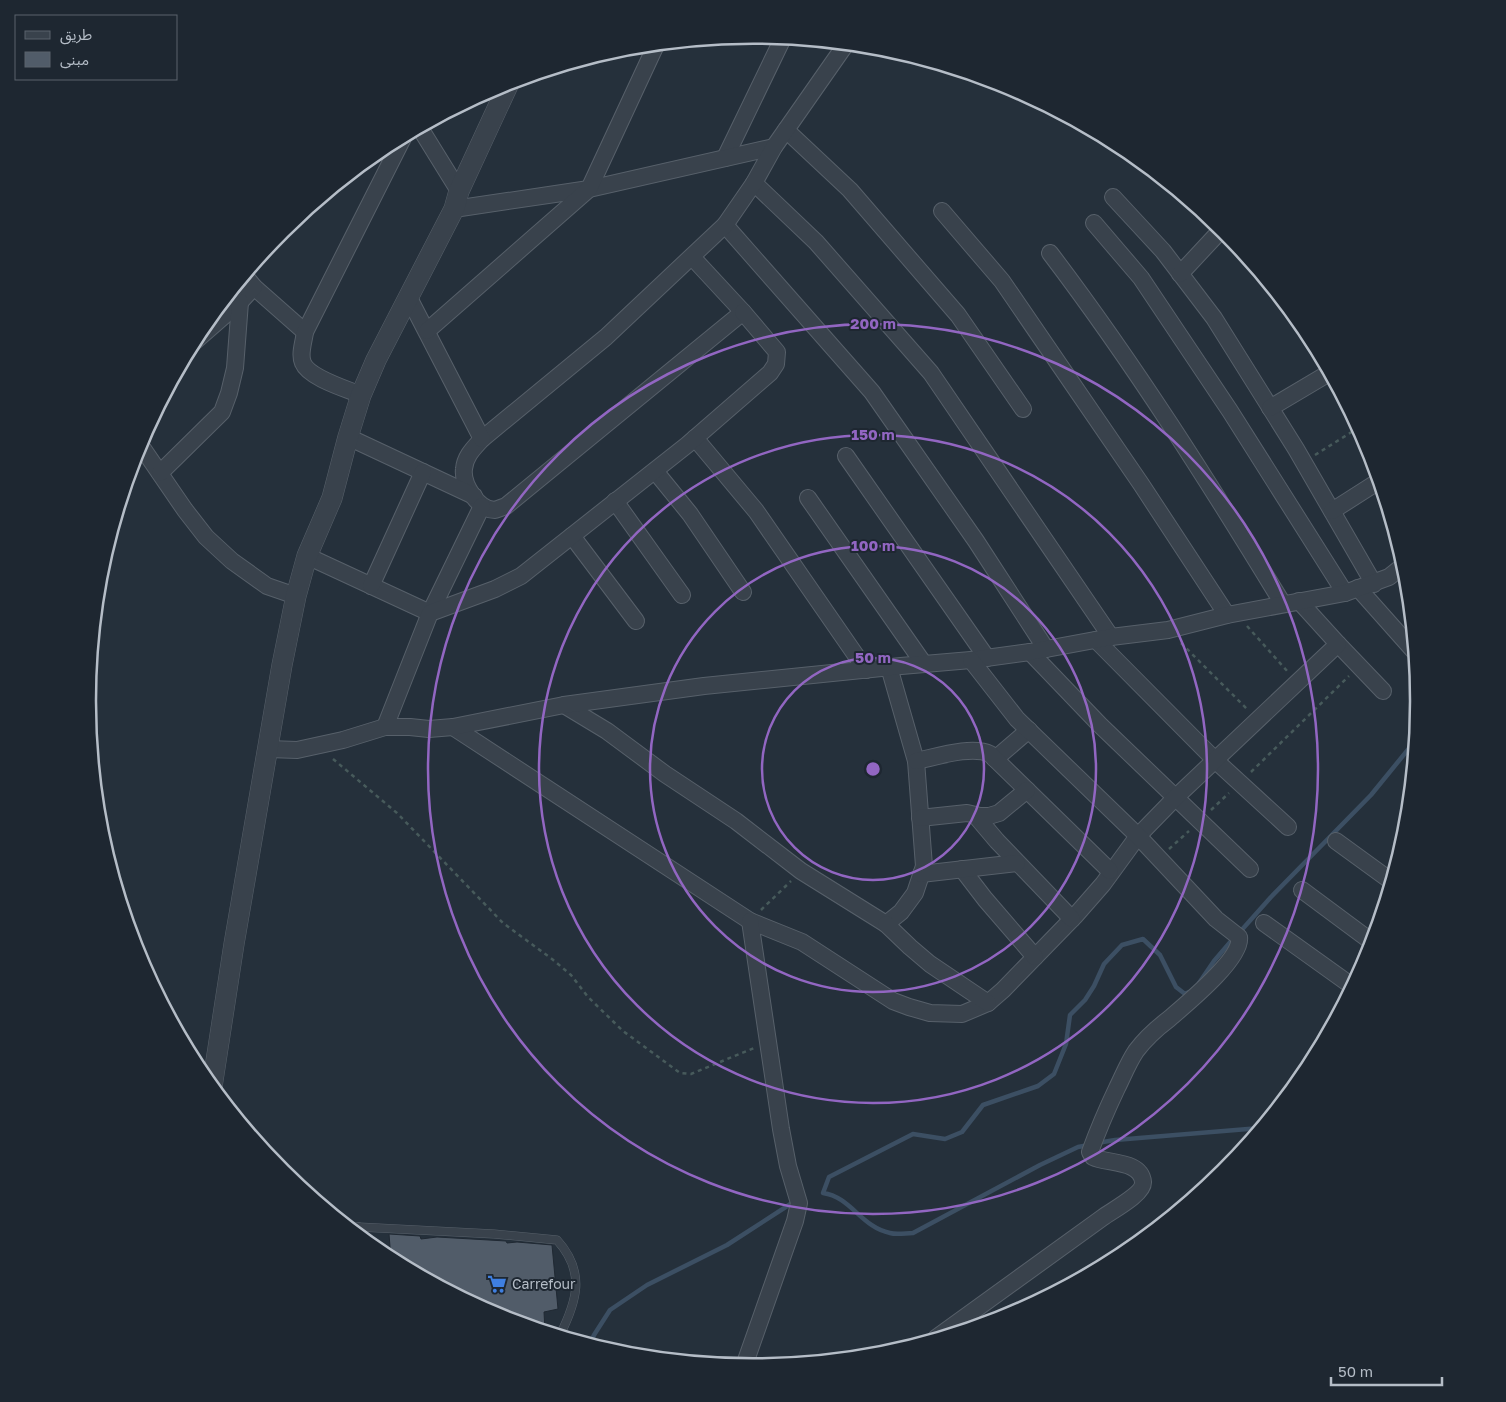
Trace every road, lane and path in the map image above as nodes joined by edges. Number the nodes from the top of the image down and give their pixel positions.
1 (780, 45) edge
2 (842, 50) edge
3 (653, 51) edge
4 (503, 93) edge
5 (786, 130) junction
6 (422, 133) edge
7 (774, 147) junction
8 (397, 149) edge
9 (724, 158) junction
10 (754, 183) junction
11 (589, 189) junction
12 (1113, 198) dead end
13 (456, 200) junction
14 (942, 211) dead end
15 (1094, 223) dead end
16 (725, 225) junction
17 (1217, 235) edge
18 (1050, 253) dead end
19 (692, 257) junction
20 (1180, 274) junction
21 (249, 281) edge
22 (410, 298) junction
23 (240, 302) junction
24 (743, 312) junction
25 (217, 322) edge
26 (427, 331) junction
27 (305, 332) junction
28 (1324, 376) edge
29 (362, 395) junction
30 (1270, 408) junction
31 (1023, 409) dead end
32 (1352, 432) edge
33 (348, 437) junction
34 (696, 438) junction
35 (482, 439) junction
36 (145, 452) edge
37 (846, 456) dead end
38 (1304, 462) junction
39 (655, 471) junction
40 (423, 472) junction
41 (160, 473) junction
42 (1373, 485) edge
43 (808, 498) dead end
44 (478, 501) junction
45 (615, 501) junction
46 (1332, 511) junction
47 (572, 536) junction
48 (307, 556) junction
49 (1397, 570) edge
50 (371, 586) junction
51 (1359, 588) junction
52 (743, 592) dead end
53 (682, 595) dead end
54 (296, 596) junction
55 (1299, 601) junction
56 (1283, 604) junction
57 (430, 613) junction
58 (1231, 614) junction
59 (636, 620) dead end
60 (1168, 630) junction
61 (1103, 639) junction
62 (1338, 644) junction
63 (1408, 644) edge
64 (1038, 650) junction
65 (979, 659) junction
66 (924, 664) junction
67 (1359, 666) junction
68 (889, 667) junction
69 (866, 670) junction
70 (1297, 682) junction
71 (1383, 691) dead end
72 (564, 705) junction
73 (1258, 720) junction
74 (385, 727) junction
75 (453, 727) junction
76 (1029, 730) junction
77 (318, 746) junction
78 (269, 749) junction
79 (995, 759) junction
80 (1215, 760) junction
81 (916, 761) junction
82 (1239, 783) junction
83 (1027, 790) junction
84 (1176, 797) junction
85 (975, 815) junction
86 (920, 818) junction
87 (1200, 820) junction
88 (1288, 828) dead end
89 (1138, 836) junction
90 (1336, 841) dead end
91 (1159, 859) junction
92 (1017, 863) junction
93 (962, 869) junction
94 (1250, 870) dead end
95 (801, 871) junction
96 (1110, 871) junction
97 (921, 874) junction
98 (1386, 877) edge
99 (1302, 890) dead end
100 (1072, 919) junction
101 (750, 920) junction
102 (1264, 923) dead end
103 (886, 924) junction
104 (1366, 937) edge
105 (1035, 957) junction
106 (1347, 982) edge
107 (988, 1003) junction
108 (768, 1042) junction
109 (214, 1075) edge
110 (359, 1226) edge
111 (951, 1327) edge
112 (562, 1329) edge
113 (747, 1358) edge

1 - 9 street
2 - 5 street
3 - 11 street
4 - 13 street
5 - 7 street
5 - 31 street
6 - 13 street
7 - 9 street
7 - 10 street
8 - 27 street
9 - 11 street
10 - 16 street
10 - 61 street
11 - 13 street
11 - 26 street
12 - 20 street
13 - 22 street
14 - 58 street
15 - 51 street
16 - 19 street
16 - 64 street
17 - 20 street
18 - 56 street
19 - 24 street
19 - 35 street
20 - 30 street
21 - 23 street
21 - 27 street
22 - 26 street
22 - 29 street
23 - 25 street
23 - 41 street
24 - 34 street
24 - 44 street
26 - 35 street
27 - 29 street
28 - 30 street
29 - 33 street
30 - 38 street
32 - 38 path
33 - 40 street
33 - 48 street
34 - 39 street
34 - 69 street
35 - 44 street
36 - 41 street
37 - 65 street
38 - 46 street
39 - 45 street
39 - 52 street
40 - 44 street
40 - 50 street
41 - 54 street
42 - 46 street
43 - 66 street
44 - 57 street
45 - 47 street
45 - 53 street
46 - 51 street
47 - 57 street
47 - 59 street
48 - 50 street
48 - 54 street
49 - 51 street
50 - 57 street
51 - 55 street
51 - 63 street
54 - 78 street
55 - 56 street
55 - 62 street
56 - 58 street
57 - 74 street
58 - 60 street
58 - 70 path
60 - 61 street
60 - 73 path
61 - 64 street
61 - 80 street
62 - 67 street
62 - 70 street
64 - 65 street
64 - 84 street
65 - 66 street
65 - 76 street
66 - 68 street
67 - 71 street
67 - 82 path
68 - 69 street
68 - 81 street
69 - 72 street
70 - 73 street
72 - 75 street
72 - 95 street
73 - 80 street
74 - 75 street
74 - 77 street
75 - 101 street
76 - 79 street
76 - 89 street
77 - 78 street
77 - 108 path
78 - 109 street
79 - 81 street
79 - 83 street
80 - 82 street
80 - 84 street
81 - 86 street
82 - 87 path
82 - 88 street
83 - 85 street
83 - 96 street
84 - 87 street
84 - 89 street
85 - 86 street
85 - 92 street
86 - 97 street
87 - 91 path
87 - 94 street
89 - 91 street
89 - 96 street
90 - 98 street
91 - 111 street
92 - 93 street
92 - 100 street
93 - 97 street
93 - 105 street
95 - 101 path
95 - 103 street
96 - 100 street
97 - 103 street
99 - 104 street
100 - 105 street
101 - 107 street
101 - 108 street
102 - 106 street
103 - 107 street
105 - 107 street
108 - 113 street
110 - 112 lane

